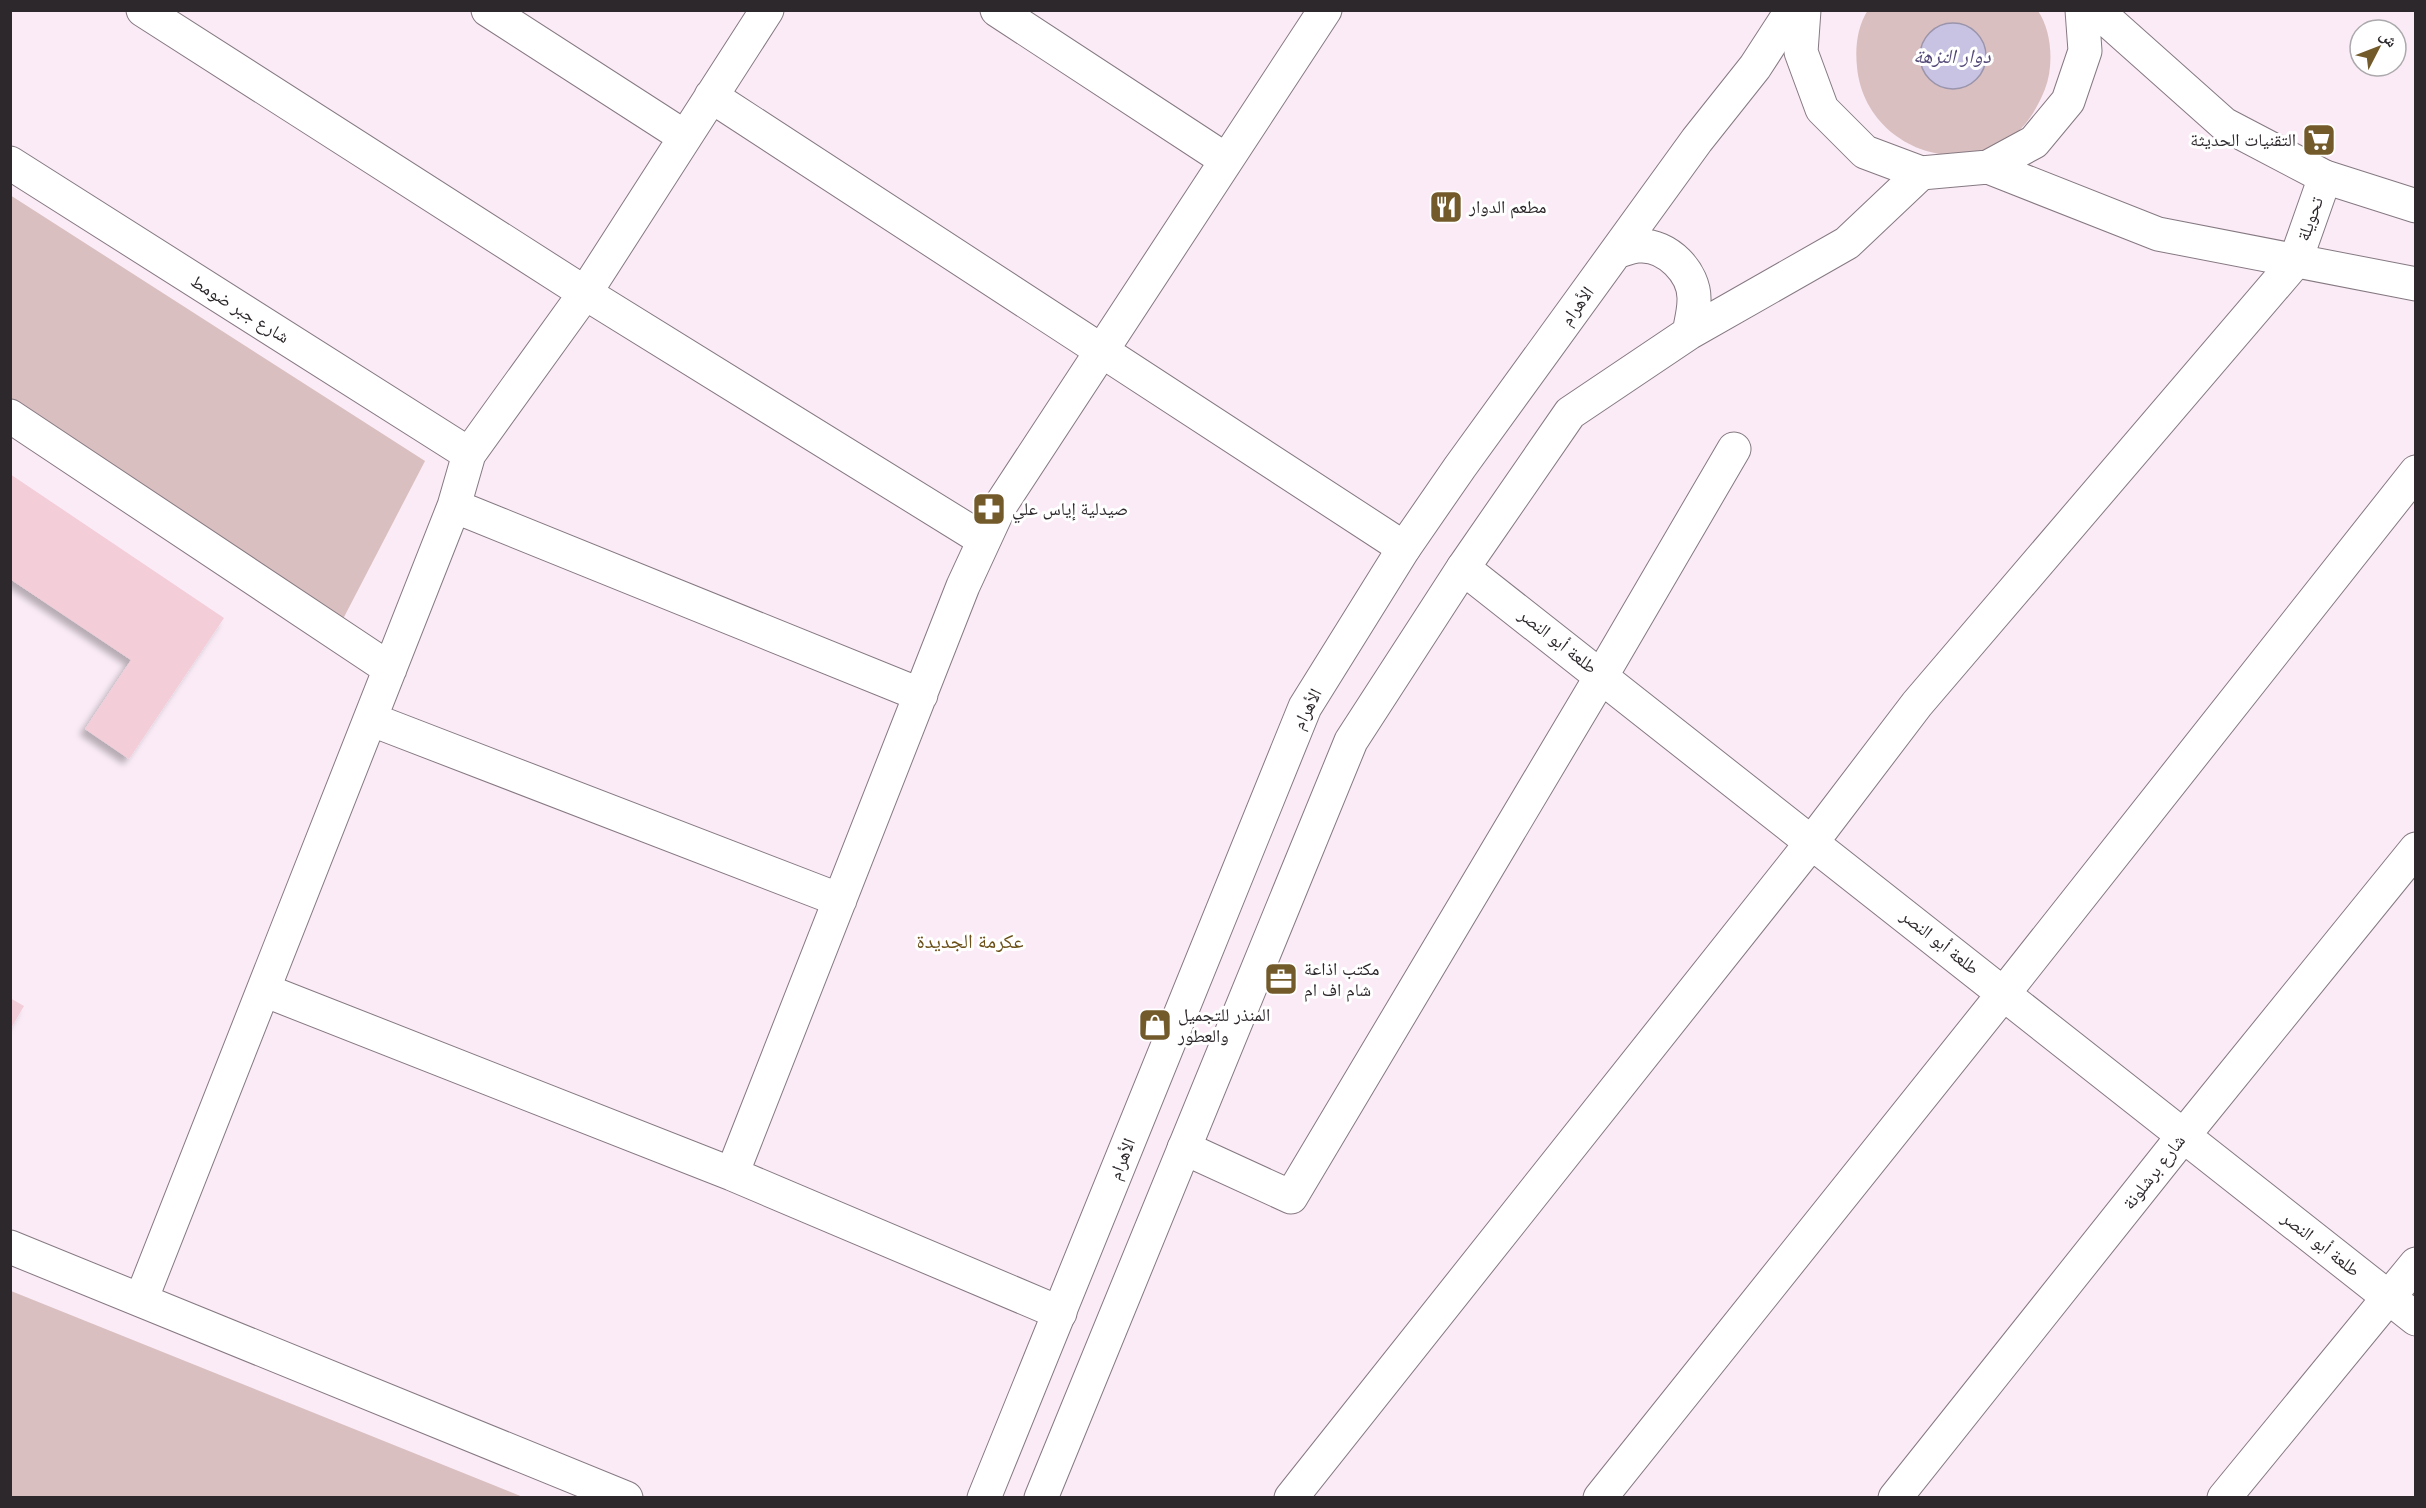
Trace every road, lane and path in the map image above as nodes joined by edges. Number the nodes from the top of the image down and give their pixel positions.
1 (143, 10) edge
2 (488, 10) edge
3 (767, 10) edge
4 (997, 10) edge
5 (1325, 10) edge
6 (1792, 10) edge
7 (1804, 10) edge
8 (2082, 10) edge
9 (2096, 10) edge
10 (711, 96) junction
11 (684, 137) junction
12 (1226, 160) junction
13 (10, 163) edge
14 (1988, 167) junction
15 (1921, 173) junction
16 (2325, 177) junction
17 (2415, 206) edge
18 (1616, 252) junction
19 (2295, 262) junction
20 (2415, 284) edge
21 (585, 292) junction
22 (1689, 333) junction
23 (1102, 350) junction
24 (10, 416) edge
25 (1734, 449) dead end
26 (469, 454) junction
27 (2415, 472) edge
28 (454, 506) junction
29 (984, 540) junction
30 (1404, 548) junction
31 (1463, 568) junction
32 (390, 669) junction
33 (1602, 675) junction
34 (921, 694) junction
35 (370, 719) junction
36 (1812, 842) junction
37 (2415, 849) edge
38 (840, 900) junction
39 (264, 990) junction
40 (2004, 993) junction
41 (2184, 1135) junction
42 (1184, 1148) junction
43 (732, 1174) junction
44 (10, 1248) edge
45 (2415, 1264) edge
46 (2389, 1297) junction
47 (141, 1300) junction
48 (1060, 1313) junction
49 (2415, 1319) edge
50 (626, 1497) edge
51 (984, 1497) edge
52 (1041, 1497) edge
53 (1291, 1497) edge
54 (1600, 1497) edge
55 (1895, 1497) edge
56 (2224, 1497) edge

1 - 21 main road
2 - 11 main road
3 - 10 main road
4 - 12 main road
5 - 12 main road
6 - 18 main road, الأهرام
7 - 15 main road
8 - 14 main road
9 - 16 main road
10 - 11 main road
10 - 23 main road
11 - 21 main road
12 - 23 main road
13 - 26 main road, شارع جبر ضومط
14 - 15 main road
14 - 19 main road
15 - 22 main road
16 - 17 main road
16 - 19 main road, تحويلة
18 - 22 main road
18 - 30 main road, الأهرام
19 - 20 main road
19 - 36 main road
21 - 26 main road
21 - 29 main road
22 - 31 main road
23 - 29 main road
23 - 30 main road
24 - 32 main road
25 - 33 main road
26 - 28 main road
27 - 40 main road
28 - 32 main road
28 - 34 main road
29 - 34 main road
30 - 48 main road, الأهرام
31 - 33 main road, طلعة أبو النصر
31 - 42 main road
32 - 35 main road
33 - 36 main road, طلعة أبو النصر
33 - 42 main road
34 - 38 main road
35 - 38 main road
35 - 39 main road
36 - 40 main road, طلعة أبو النصر
36 - 53 main road
37 - 41 main road, شارع برشلونة
38 - 43 main road
39 - 43 main road
39 - 47 main road
40 - 41 main road, طلعة أبو النصر
40 - 54 main road
41 - 46 main road, طلعة أبو النصر
41 - 55 main road, شارع برشلونة
42 - 52 main road
43 - 48 main road
44 - 47 main road
45 - 46 main road
46 - 49 main road, طلعة أبو النصر
46 - 56 main road
47 - 50 main road
48 - 51 main road, الأهرام

